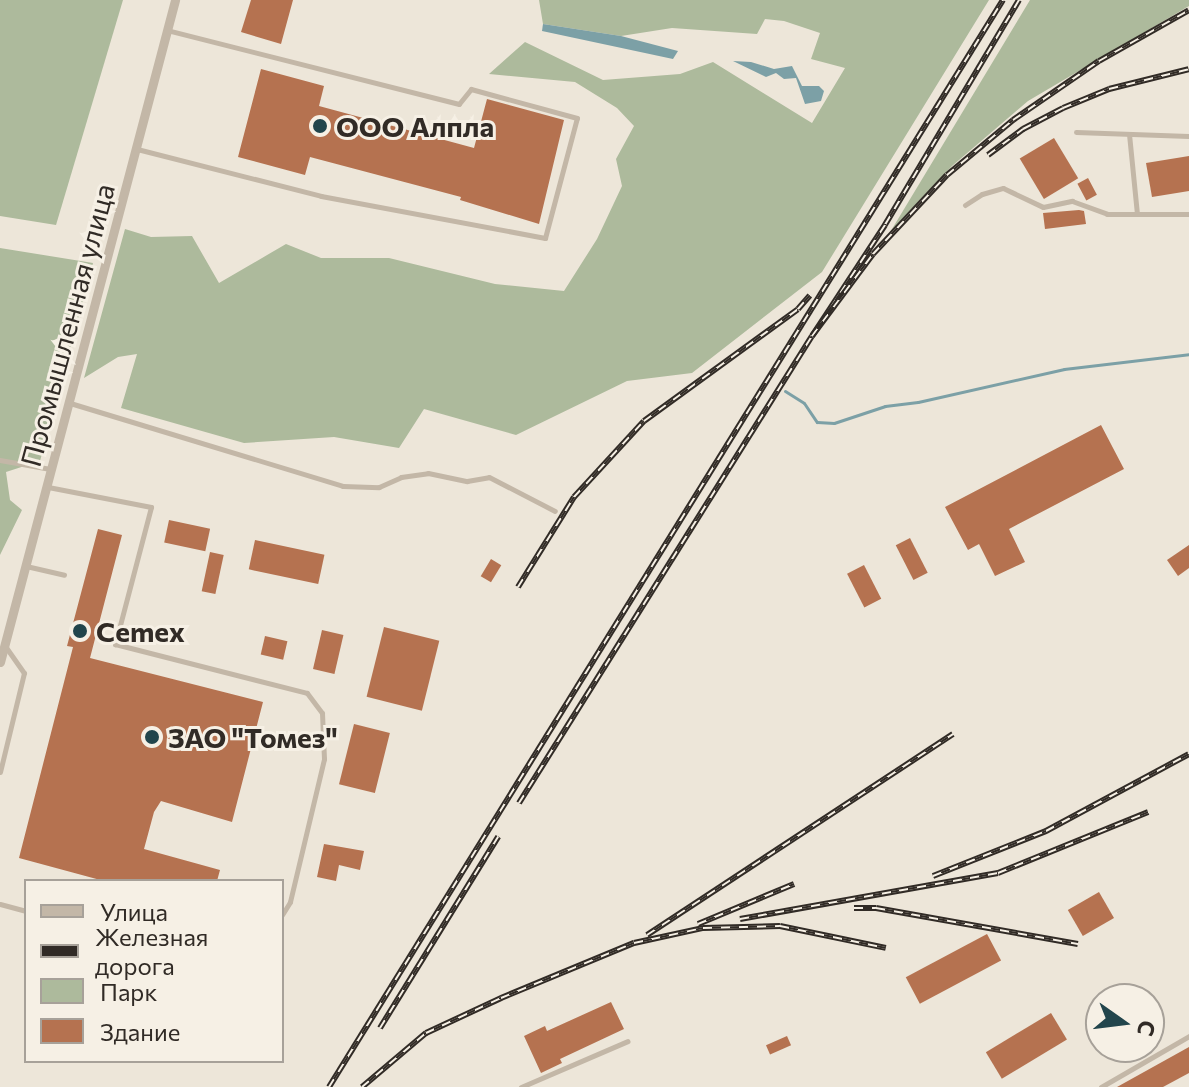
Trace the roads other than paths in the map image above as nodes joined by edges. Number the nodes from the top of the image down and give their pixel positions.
1 (175, 0) edge
2 (167, 30) junction
3 (1076, 132) dead end
4 (1129, 134) junction
5 (1189, 136) edge
6 (136, 148) junction
7 (965, 205) dead end
8 (1137, 214) junction
9 (1189, 214) edge
10 (69, 403) junction
11 (0, 460) edge
12 (51, 470) junction
13 (47, 487) junction
14 (555, 511) dead end
15 (25, 566) junction
16 (64, 575) dead end
17 (4, 645) junction
18 (0, 662) edge
19 (0, 772) edge
20 (0, 904) edge
21 (24, 910) edge
22 (284, 912) edge
23 (1189, 1036) edge
24 (628, 1041) dead end
25 (521, 1087) edge
26 (1101, 1087) edge

1 - 2 street, Промышленная улица
2 - 6 street, Промышленная улица
2 - 6 lane
3 - 4 lane
4 - 5 lane
4 - 8 lane
6 - 10 street, Промышленная улица
7 - 8 lane
8 - 9 lane
10 - 12 street, Промышленная улица
10 - 14 lane
11 - 12 lane
12 - 13 street, Промышленная улица
13 - 15 street, Промышленная улица
13 - 22 lane
15 - 16 lane
15 - 17 street, Промышленная улица
17 - 18 street, Промышленная улица
17 - 19 lane
20 - 21 lane
23 - 26 lane
24 - 25 lane

